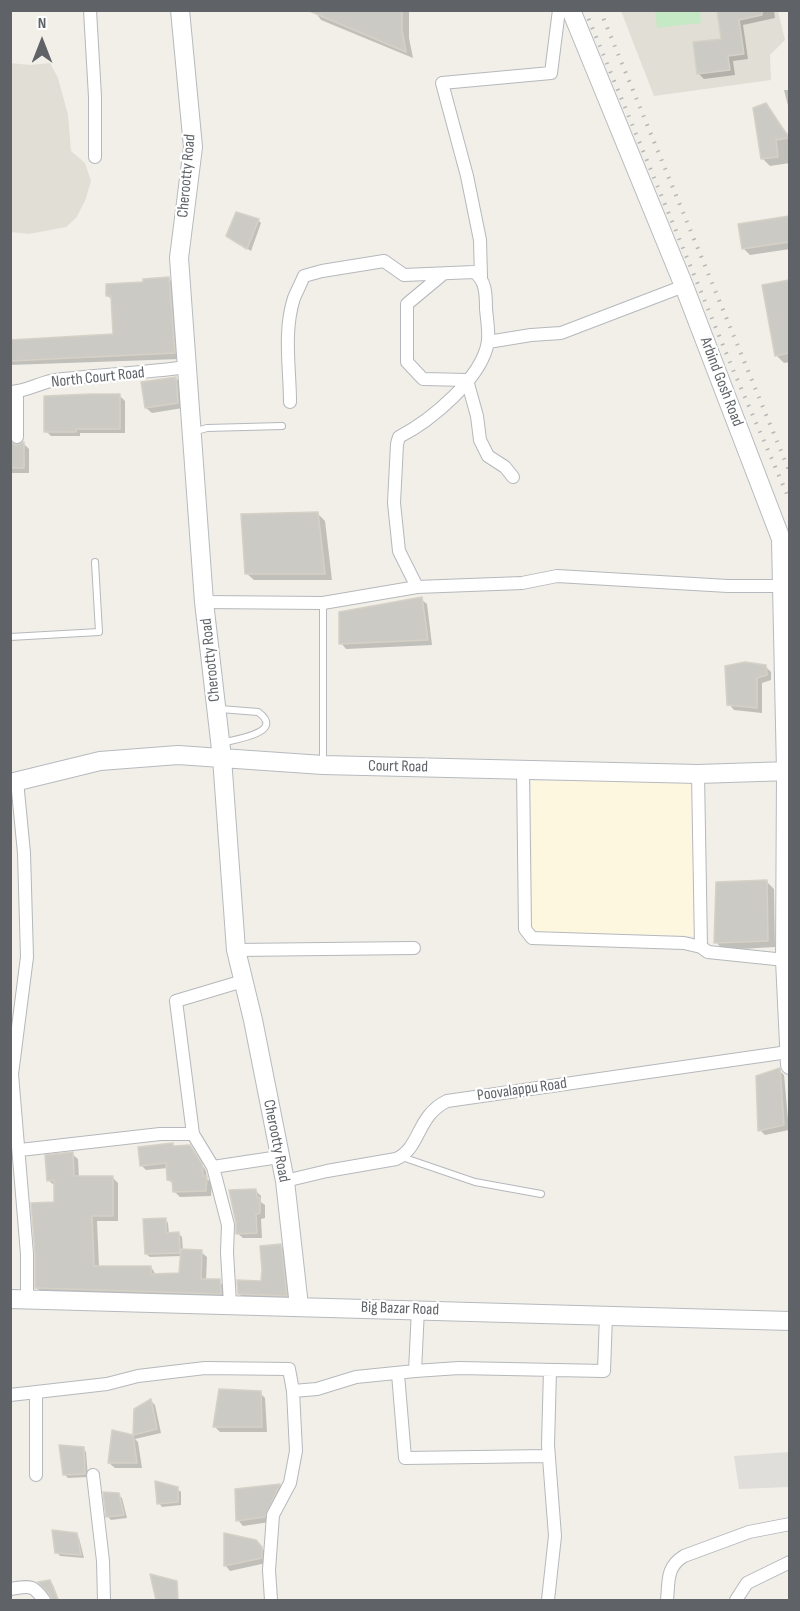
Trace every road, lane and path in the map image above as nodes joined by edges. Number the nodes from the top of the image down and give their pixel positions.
1 (90, 10) edge
2 (180, 10) edge
3 (559, 10) edge
4 (571, 10) edge
5 (95, 157) dead end
6 (443, 274) junction
7 (481, 277) junction
8 (684, 286) junction
9 (488, 342) junction
10 (187, 367) junction
11 (467, 380) junction
12 (14, 392) edge
13 (290, 402) dead end
14 (282, 426) dead end
15 (193, 432) junction
16 (17, 437) dead end
17 (513, 477) dead end
18 (95, 562) dead end
19 (781, 586) junction
20 (417, 587) junction
21 (204, 602) junction
22 (323, 603) junction
23 (10, 637) edge
24 (216, 709) junction
25 (221, 751) junction
26 (323, 765) junction
27 (523, 770) junction
28 (788, 771) edge
29 (699, 774) junction
30 (14, 782) edge
31 (701, 947) junction
32 (414, 948) dead end
33 (236, 950) junction
34 (785, 960) junction
35 (243, 981) junction
36 (789, 1058) edge
37 (14, 1131) edge
38 (193, 1134) junction
39 (20, 1150) junction
40 (402, 1156) junction
41 (279, 1157) junction
42 (213, 1167) junction
43 (285, 1181) junction
44 (541, 1194) dead end
45 (19, 1299) edge
46 (230, 1304) junction
47 (299, 1306) junction
48 (418, 1309) junction
49 (606, 1314) junction
50 (789, 1321) edge
51 (550, 1370) junction
52 (416, 1371) junction
53 (398, 1374) junction
54 (293, 1391) junction
55 (36, 1392) junction
56 (10, 1395) edge
57 (548, 1456) junction
58 (36, 1475) dead end
59 (93, 1475) dead end
60 (789, 1524) edge
61 (789, 1562) edge
62 (10, 1589) edge
63 (44, 1600) edge
64 (104, 1600) edge
65 (271, 1600) edge
66 (548, 1600) edge
67 (667, 1600) edge
68 (736, 1600) edge

1 - 5 street
2 - 10 street, Cherootty Road
3 - 7 street
4 - 8 street, Arbind Gosh Road
6 - 7 street
6 - 11 street
6 - 13 street
7 - 9 street
8 - 9 street
8 - 19 street, Arbind Gosh Road
9 - 11 street
10 - 12 street, North Court Road
10 - 15 street, Cherootty Road
11 - 17 street
11 - 20 street
12 - 16 street
14 - 15 lane
15 - 21 street, Cherootty Road
18 - 23 lane
19 - 20 street
19 - 28 street, Arbind Gosh Road
20 - 22 street
21 - 22 street
21 - 24 street, Cherootty Road
22 - 26 lane
24 - 25 street, Cherootty Road
24 - 25 lane
25 - 26 street, Court Road
25 - 30 street, Court Road
25 - 33 street, Cherootty Road
26 - 27 street, Court Road
27 - 29 street, Court Road
27 - 31 street
28 - 29 street, Court Road
28 - 34 street, Arbind Gosh Road
29 - 31 street
30 - 37 street
31 - 34 street
32 - 33 street
33 - 35 street, Cherootty Road
34 - 36 street, Arbind Gosh Road
35 - 38 street
35 - 41 street, Cherootty Road
36 - 40 street, Poovalappu Road
37 - 39 street
38 - 39 street
38 - 42 street
39 - 45 street
40 - 43 street
40 - 44 lane
41 - 42 street
41 - 43 street, Cherootty Road
42 - 46 street
43 - 47 street, Cherootty Road
45 - 46 street, Big Bazar Road
46 - 47 street, Big Bazar Road
47 - 48 street, Big Bazar Road
48 - 49 street, Big Bazar Road
48 - 52 street
49 - 50 street, Big Bazar Road
49 - 51 street
51 - 52 street
51 - 57 street
52 - 53 street
53 - 54 street
53 - 57 street
54 - 55 street
54 - 65 street
55 - 56 street
55 - 58 street
57 - 66 street
59 - 64 street
60 - 67 street
61 - 68 street
62 - 63 street

